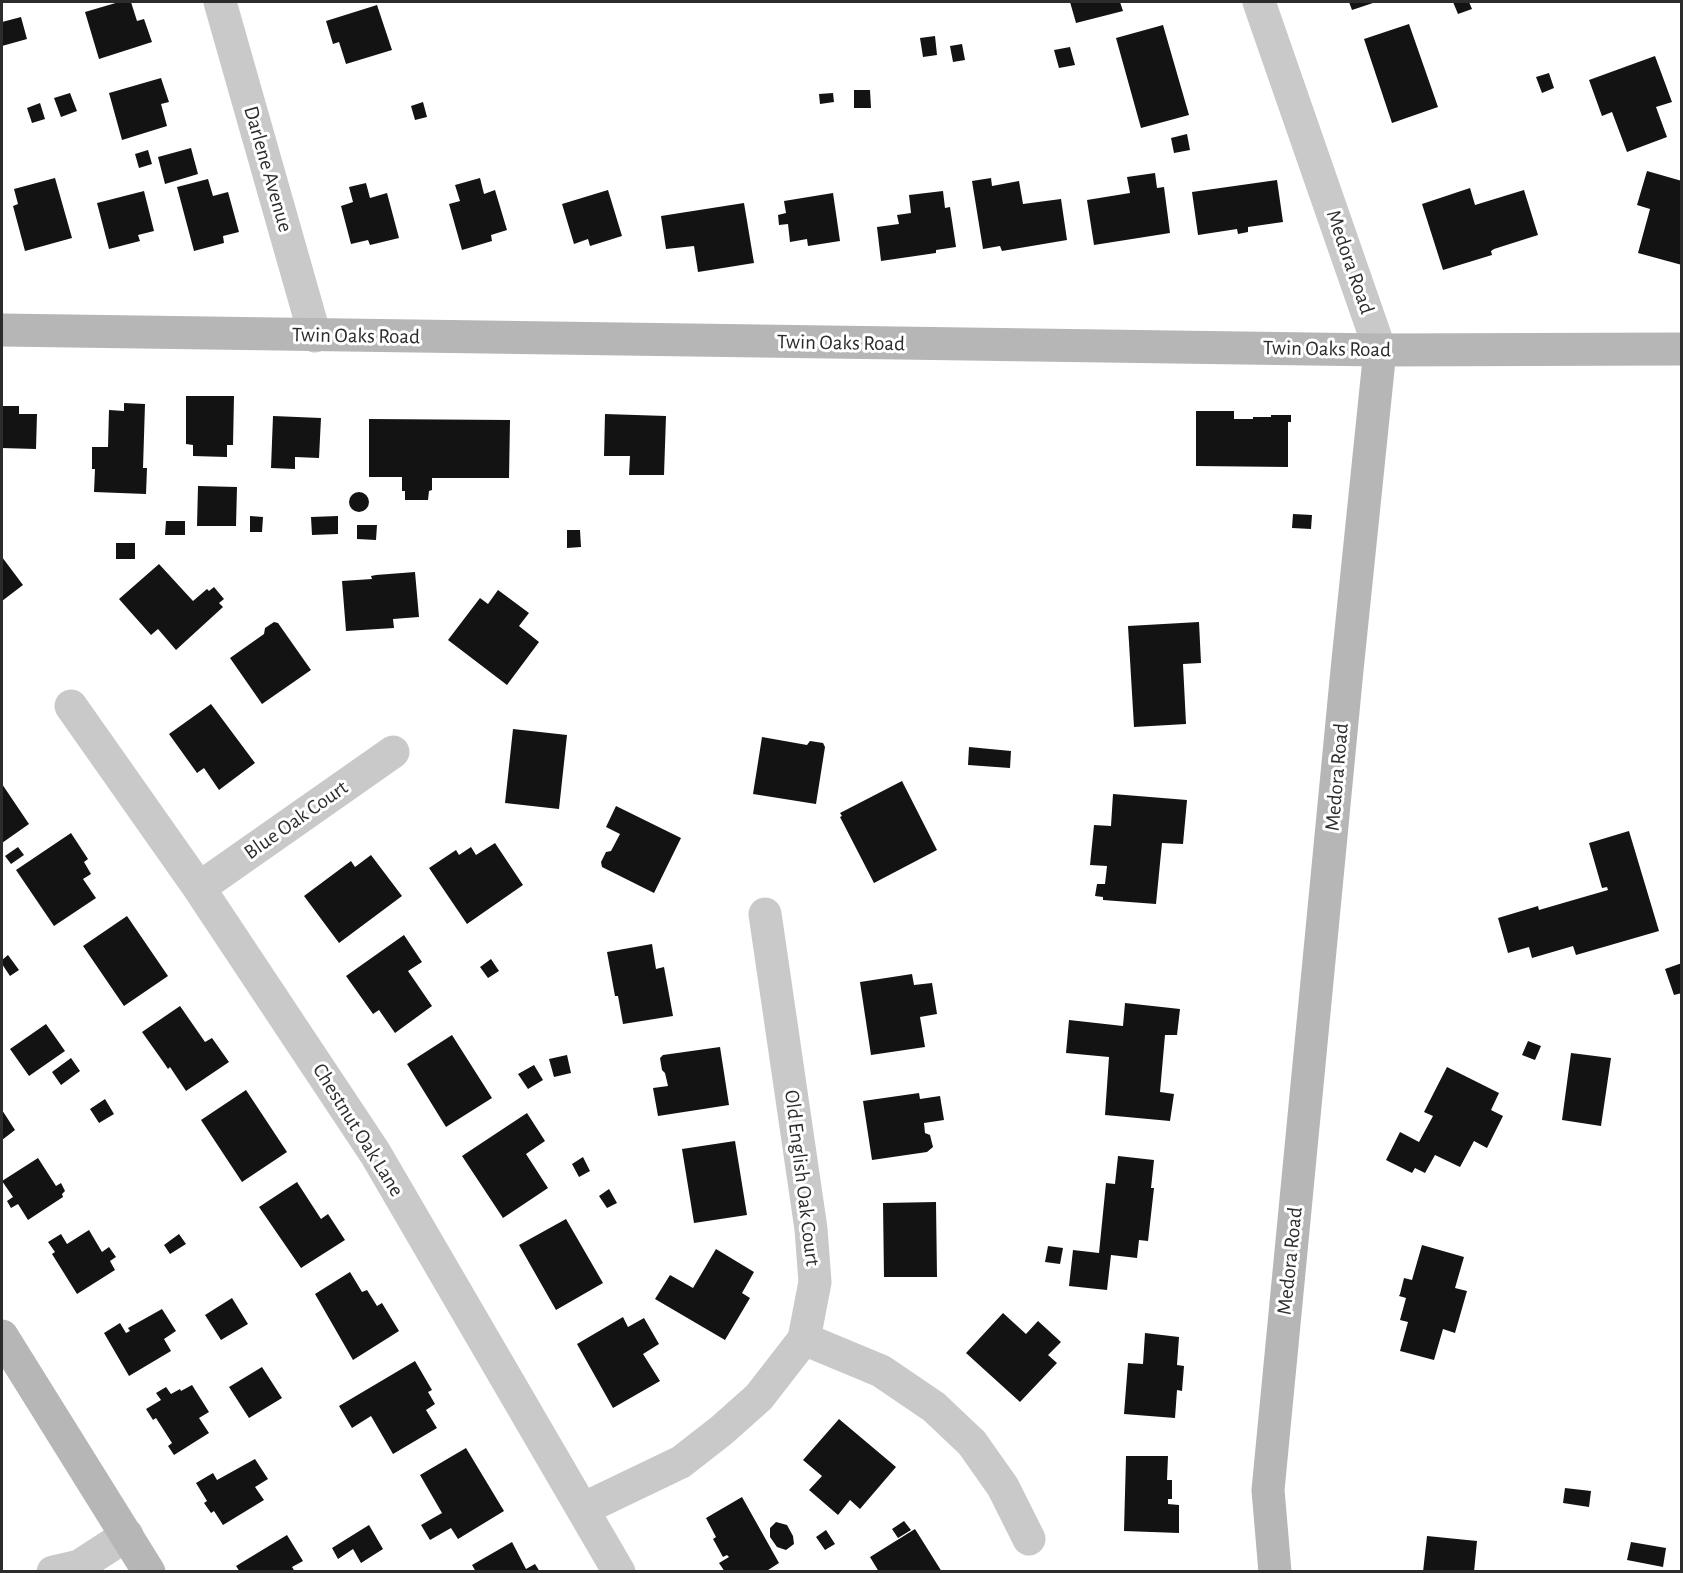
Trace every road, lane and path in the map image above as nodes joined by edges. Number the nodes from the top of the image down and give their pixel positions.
1 (220, 2) edge
2 (1259, 2) edge
3 (2, 330) edge
4 (315, 336) junction
5 (1682, 349) edge
6 (1380, 350) junction
7 (71, 706) dead end
8 (393, 752) dead end
9 (199, 888) junction
10 (765, 914) dead end
11 (2, 1335) edge
12 (804, 1340) junction
13 (584, 1509) junction
14 (127, 1535) junction
15 (1029, 1539) dead end
16 (53, 1572) edge
17 (149, 1572) edge
18 (619, 1572) edge
19 (1275, 1572) edge

1 - 4 street, Darlene Avenue
2 - 6 street, Medora Road
3 - 4 street, Twin Oaks Road
4 - 6 street, Twin Oaks Road
5 - 6 street, Twin Oaks Road
6 - 19 street, Medora Road
7 - 9 street, Chestnut Oak Lane
8 - 9 street, Blue Oak Court
9 - 13 street, Chestnut Oak Lane
10 - 12 street, Old English Oak Court
11 - 14 street
12 - 13 street, Old English Oak Court
12 - 15 street
13 - 18 street, Chestnut Oak Lane
14 - 16 street
14 - 17 street

